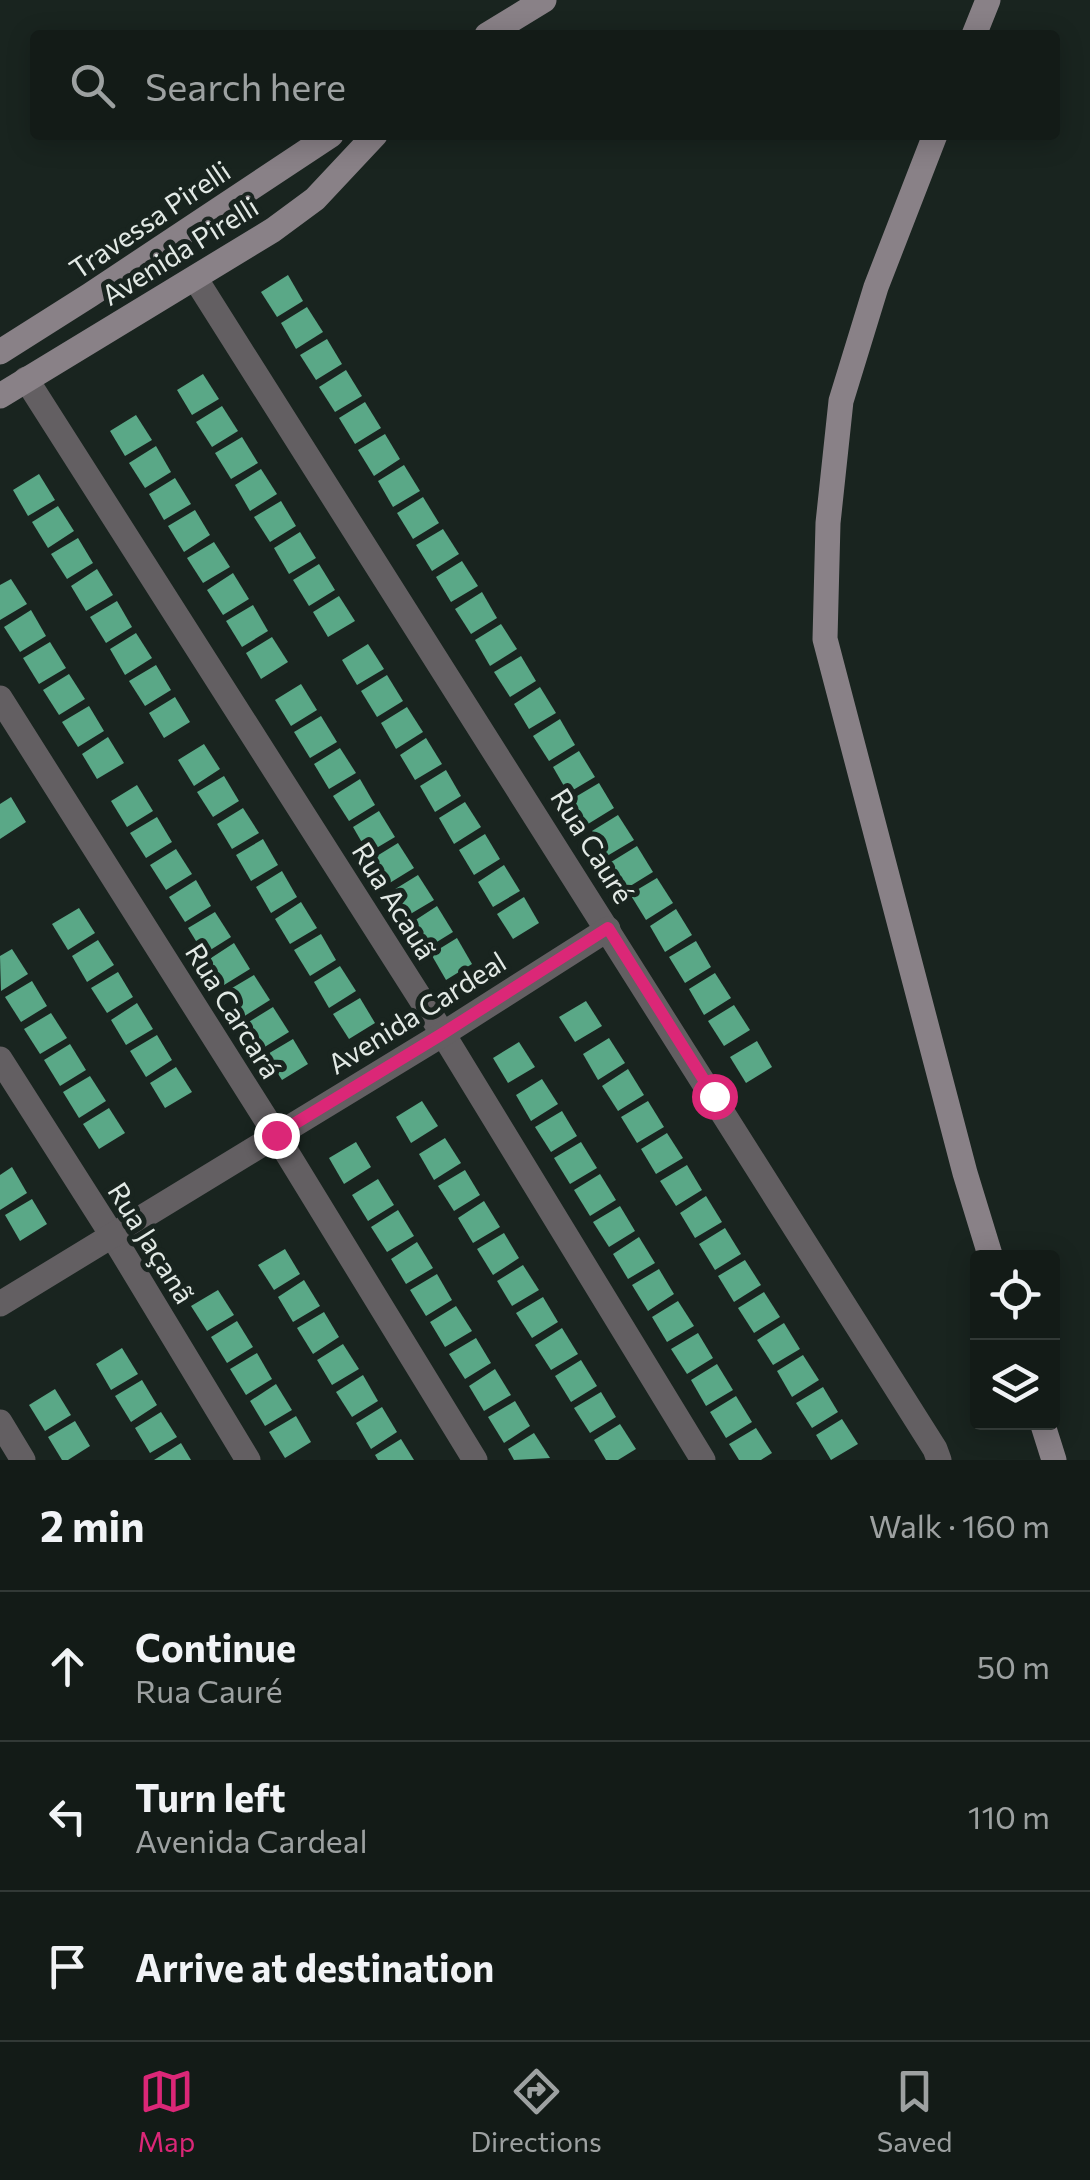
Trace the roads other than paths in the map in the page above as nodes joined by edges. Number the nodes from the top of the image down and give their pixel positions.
1 (544, 0) edge
2 (988, 0) edge
3 (495, 30) edge
4 (976, 30) edge
5 (324, 140) edge
6 (370, 140) edge
7 (933, 140) edge
8 (195, 278) junction
9 (0, 352) edge
10 (26, 380) junction
11 (0, 396) edge
12 (0, 698) edge
13 (608, 928) junction
14 (442, 1034) junction
15 (0, 1059) edge
16 (276, 1135) junction
17 (112, 1235) junction
18 (989, 1250) edge
19 (0, 1304) edge
20 (0, 1422) edge
21 (1045, 1430) edge
22 (938, 1454) edge
23 (23, 1460) edge
24 (248, 1460) edge
25 (476, 1460) edge
26 (703, 1460) edge
27 (1054, 1460) edge

1 - 3 main road
2 - 4 main road
5 - 9 main road, Travessa Pirelli
6 - 8 main road, Avenida Pirelli
7 - 18 main road
8 - 10 main road, Avenida Pirelli
8 - 13 street, Rua Cauré
10 - 11 main road, Avenida Pirelli
10 - 14 street, Rua Acauã
12 - 16 street, Rua Carcará
13 - 14 street, Avenida Cardeal
13 - 22 street, Rua Cauré
14 - 16 street, Avenida Cardeal
14 - 26 street, Rua Acauã
15 - 17 street, Rua Jaçanã
16 - 17 street, Avenida Cardeal
16 - 25 street, Rua Carcará
17 - 19 street, Avenida Cardeal
17 - 24 street, Rua Jaçanã
20 - 23 street
21 - 27 main road

